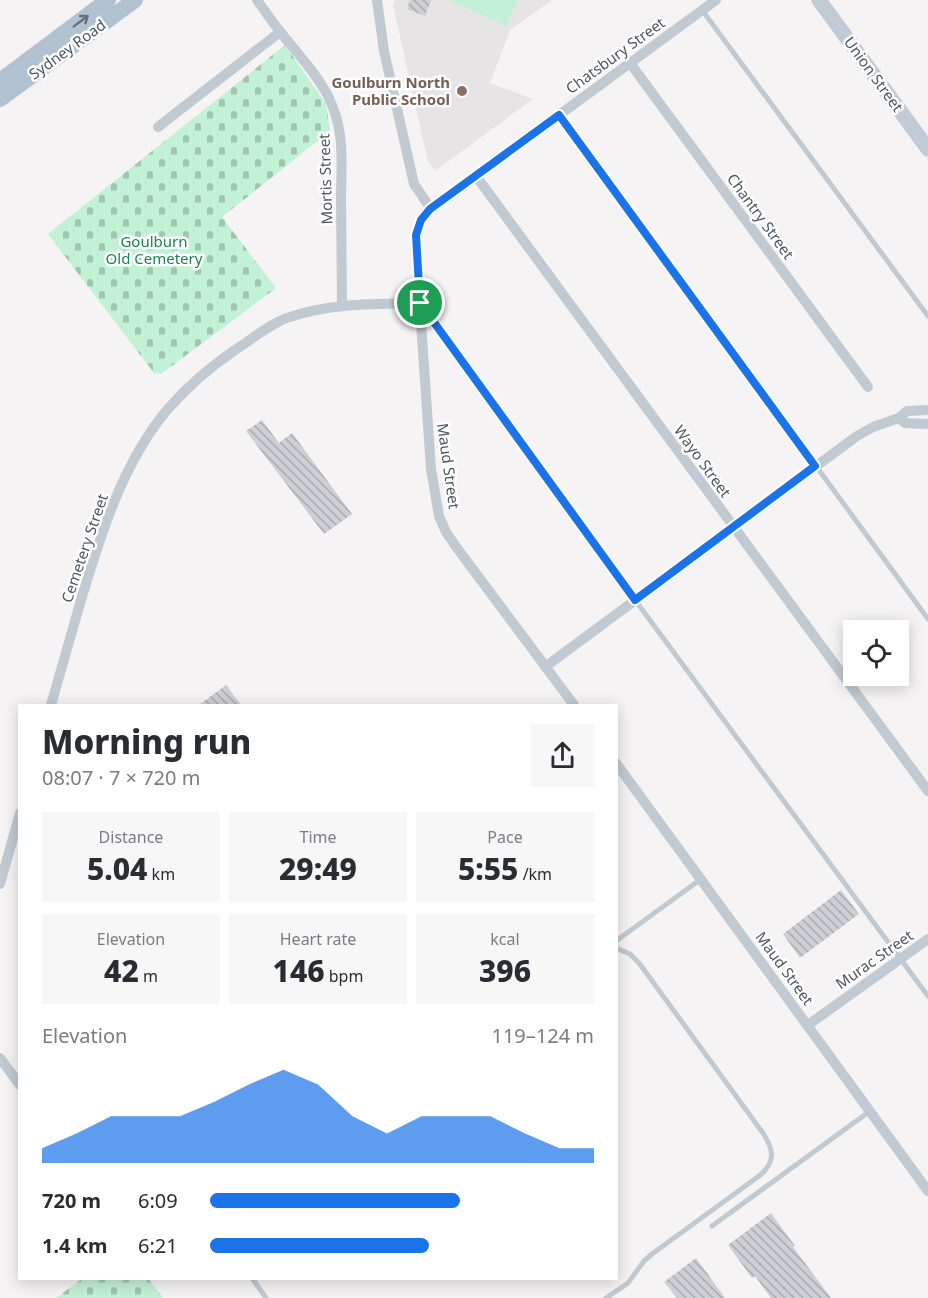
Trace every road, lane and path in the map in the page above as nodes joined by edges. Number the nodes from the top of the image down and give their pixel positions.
1 (108, 0) edge
2 (135, 0) edge
3 (257, 0) edge
4 (377, 0) edge
5 (716, 0) edge
6 (819, 0) edge
7 (831, 0) edge
8 (702, 10) junction
9 (280, 32) junction
10 (630, 63) junction
11 (22, 74) junction
12 (0, 81) edge
13 (0, 99) edge
14 (559, 115) junction
15 (158, 127) dead end
16 (928, 133) edge
17 (928, 149) edge
18 (476, 176) junction
19 (430, 209) junction
20 (419, 224) joint
21 (420, 303) junction
22 (342, 306) junction
23 (928, 316) edge
24 (868, 387) dead end
25 (928, 410) edge
26 (899, 418) junction
27 (928, 424) edge
28 (815, 466) junction
29 (733, 528) junction
30 (635, 600) junction
31 (928, 619) edge
32 (545, 667) junction
33 (51, 704) edge
34 (573, 704) edge
35 (618, 766) edge
36 (928, 792) edge
37 (18, 820) edge
38 (701, 879) junction
39 (0, 884) edge
40 (928, 939) edge
41 (618, 940) edge
42 (618, 949) edge
43 (901, 958) junction
44 (928, 996) edge
45 (808, 1025) junction
46 (0, 1058) edge
47 (18, 1082) edge
48 (870, 1111) junction
49 (928, 1191) edge
50 (712, 1226) dead end
51 (253, 1280) edge
52 (266, 1298) edge
53 (606, 1298) edge

11 -> 1 main road, Sydney Road
2 - 11 main road, Sydney Road
3 - 9 street, Mortis Street
4 - 19 street
5 - 8 street, Chatsbury Street
6 - 17 main road, Union Street
7 - 16 main road, Union Street
8 - 10 street, Chatsbury Street
8 - 23 lane
9 - 15 street
9 - 22 street, Mortis Street
10 - 14 street, Chatsbury Street
10 - 24 street, Chantry Street
11 - 12 main road, Sydney Road
11 - 13 main road, Sydney Road
14 - 18 street, Chatsbury Street
14 - 28 lane
18 - 19 street, Chatsbury Street
18 - 29 street, Wayo Street
19 - 20 street, Chatsbury Street
20 - 21 street, Maud Street
21 - 22 street, Cemetery Street
21 - 30 lane
21 - 32 street, Maud Street
22 - 33 street, Cemetery Street
25 - 26 street
26 - 27 street
26 - 28 street
28 - 29 street
28 - 31 lane
29 - 30 street
29 - 36 street, Wayo Street
30 - 32 street
30 - 43 lane
32 - 34 street, Maud Street
35 - 38 street, Maud Street
37 - 39 street
38 - 41 lane
38 - 45 street, Maud Street
40 - 43 street, Murac Street
42 - 53 lane
43 - 44 lane
43 - 45 street, Murac Street
45 - 48 street, Maud Street
46 - 47 street
48 - 49 street, Maud Street
48 - 50 lane
51 - 52 lane

